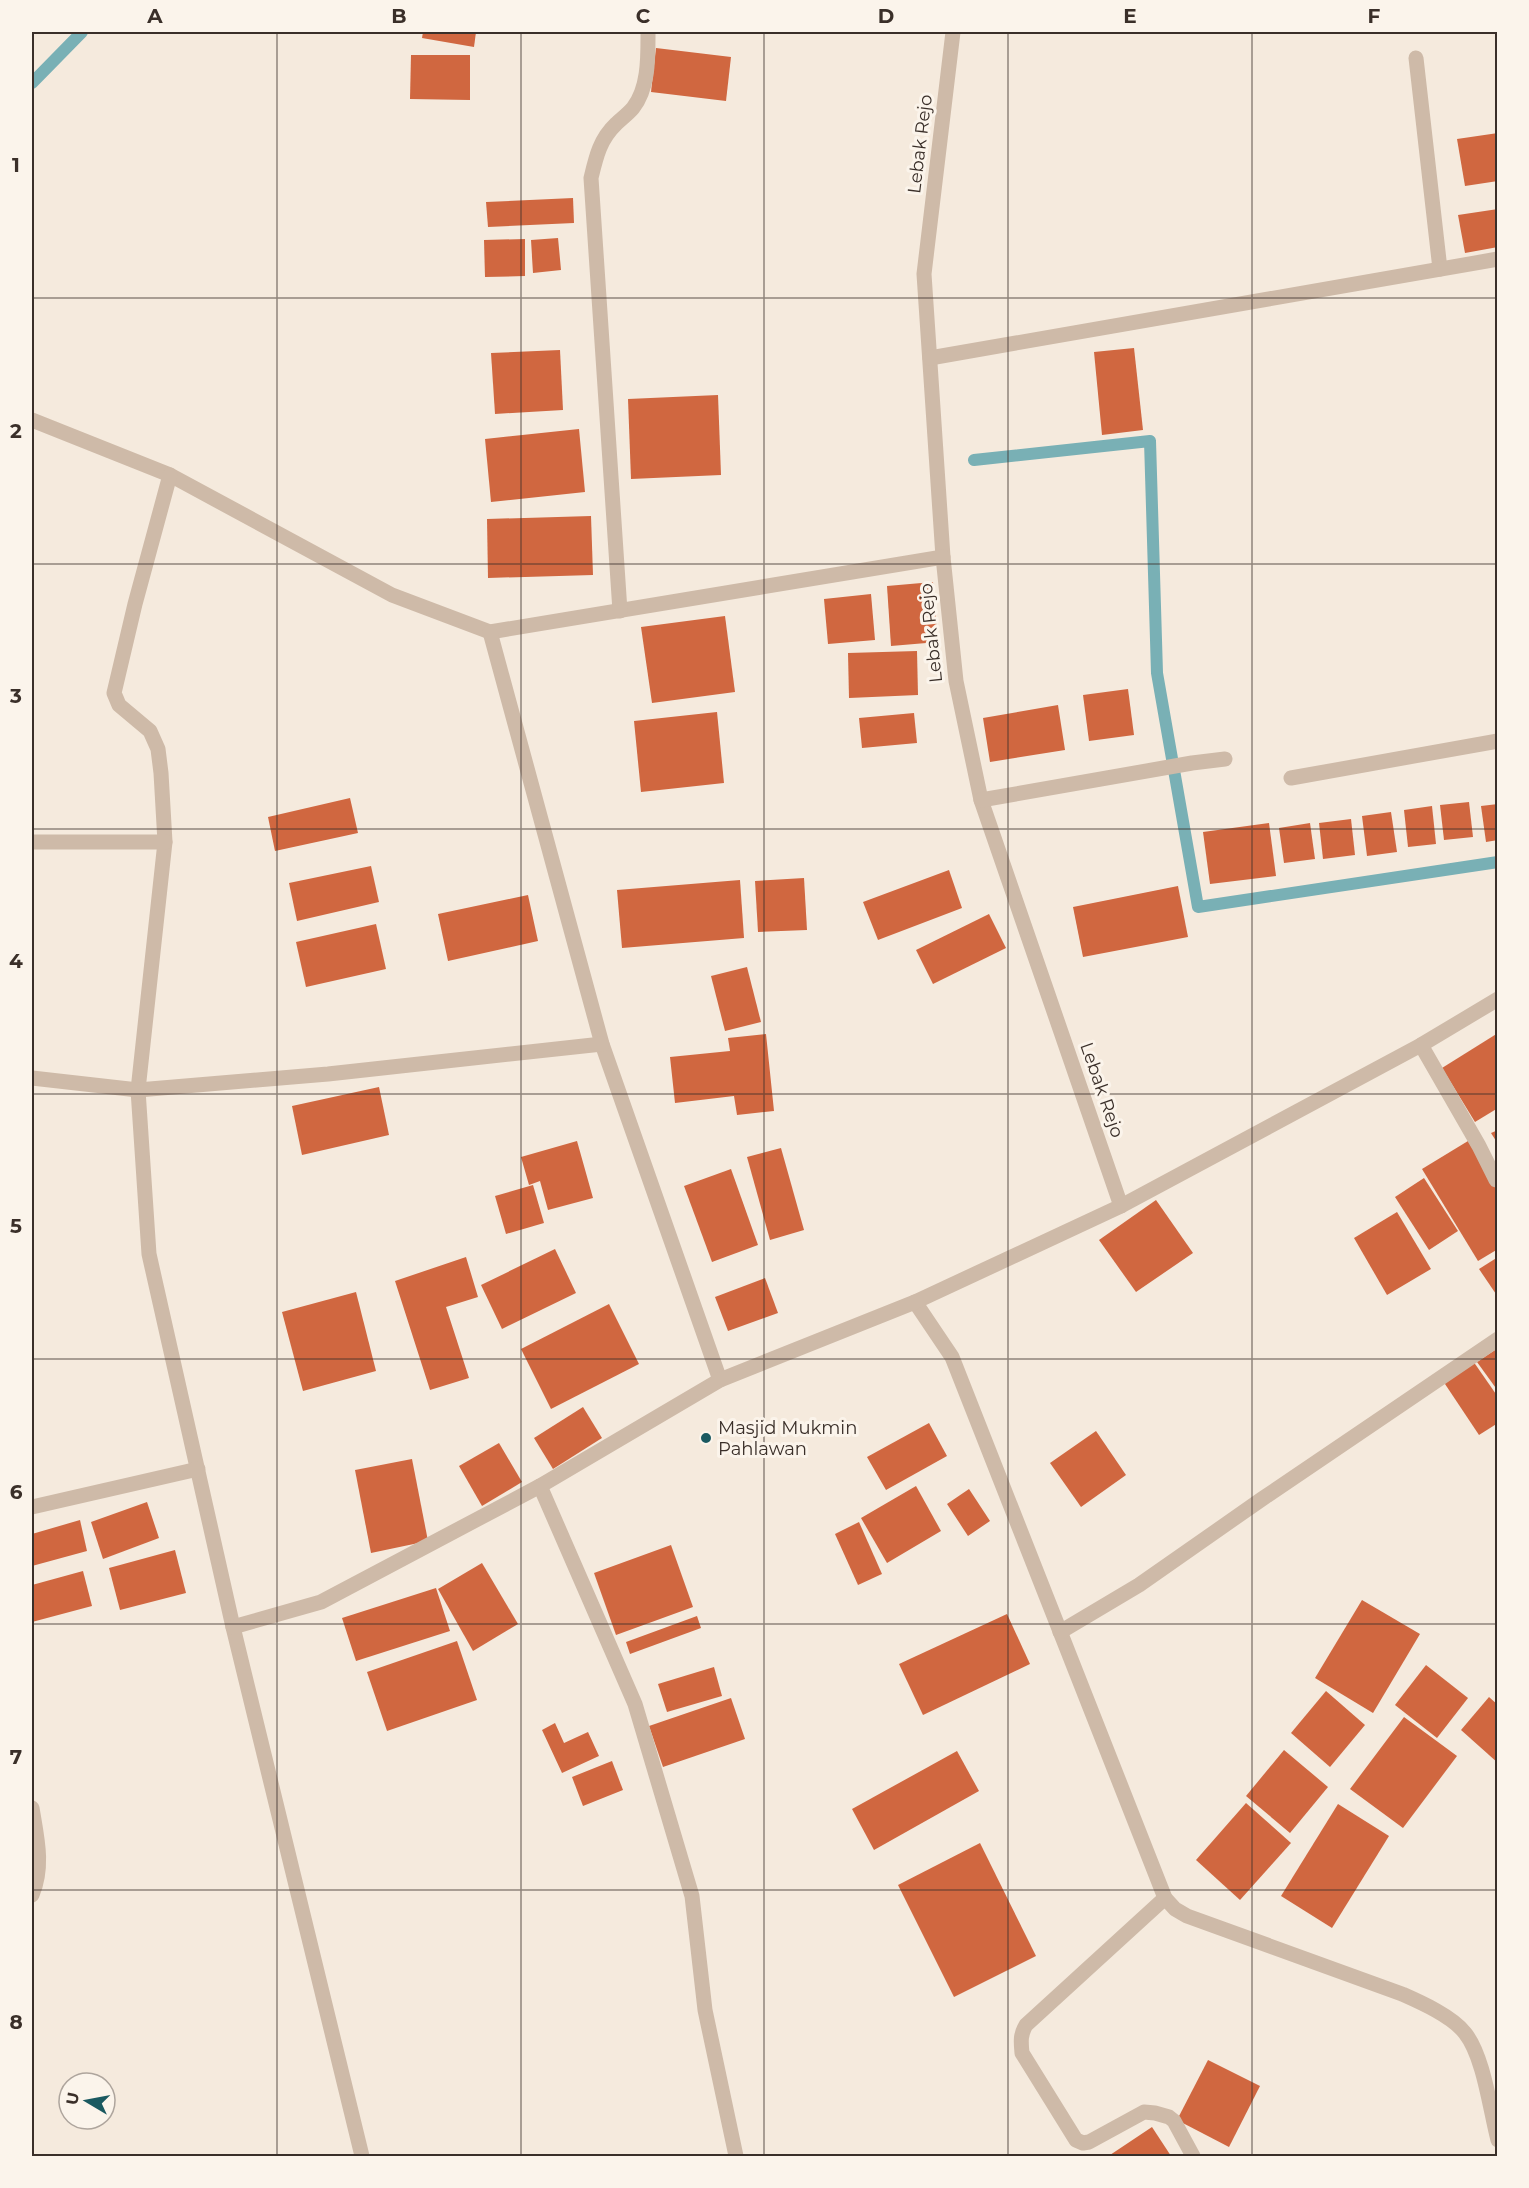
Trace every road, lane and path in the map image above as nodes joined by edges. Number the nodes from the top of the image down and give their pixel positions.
1 (648, 32) edge
2 (953, 32) edge
3 (1416, 58) dead end
4 (1497, 259) edge
5 (1440, 269) junction
6 (930, 358) junction
7 (32, 420) edge
8 (170, 475) junction
9 (943, 557) junction
10 (620, 611) junction
11 (490, 632) junction
12 (1497, 741) edge
13 (1225, 759) dead end
14 (1291, 778) dead end
15 (981, 800) junction
16 (32, 842) edge
17 (165, 842) junction
18 (1497, 999) edge
19 (602, 1044) junction
20 (1421, 1045) junction
21 (32, 1078) edge
22 (138, 1090) junction
23 (1496, 1180) dead end
24 (1121, 1206) junction
25 (915, 1302) junction
26 (1497, 1339) edge
27 (720, 1380) junction
28 (198, 1469) junction
29 (540, 1486) junction
30 (32, 1507) edge
31 (233, 1627) junction
32 (1060, 1632) junction
33 (32, 1808) edge
34 (32, 1895) edge
35 (1165, 1898) junction
36 (1094, 2140) junction
37 (1497, 2140) edge
38 (362, 2157) edge
39 (736, 2157) edge
40 (1079, 2157) edge
41 (1193, 2157) edge

1 - 10 street
2 - 6 street, Lebak Rejo
3 - 5 street
4 - 5 street
5 - 6 street
6 - 9 street, Lebak Rejo
7 - 8 street
8 - 11 street
8 - 17 street
9 - 10 street
9 - 15 street, Lebak Rejo
10 - 11 street
11 - 19 street
12 - 14 street
13 - 15 street
15 - 24 street, Lebak Rejo
16 - 17 street
17 - 22 street
18 - 20 street
19 - 22 street
19 - 27 street
20 - 23 street
20 - 24 street
21 - 22 street
22 - 28 street
24 - 25 street
25 - 27 street
25 - 32 street
26 - 32 street
27 - 29 street
28 - 30 street
28 - 31 street
29 - 31 street
29 - 39 street
31 - 38 street
32 - 35 street
33 - 34 street
35 - 36 street
35 - 37 street
36 - 40 street
36 - 41 street

